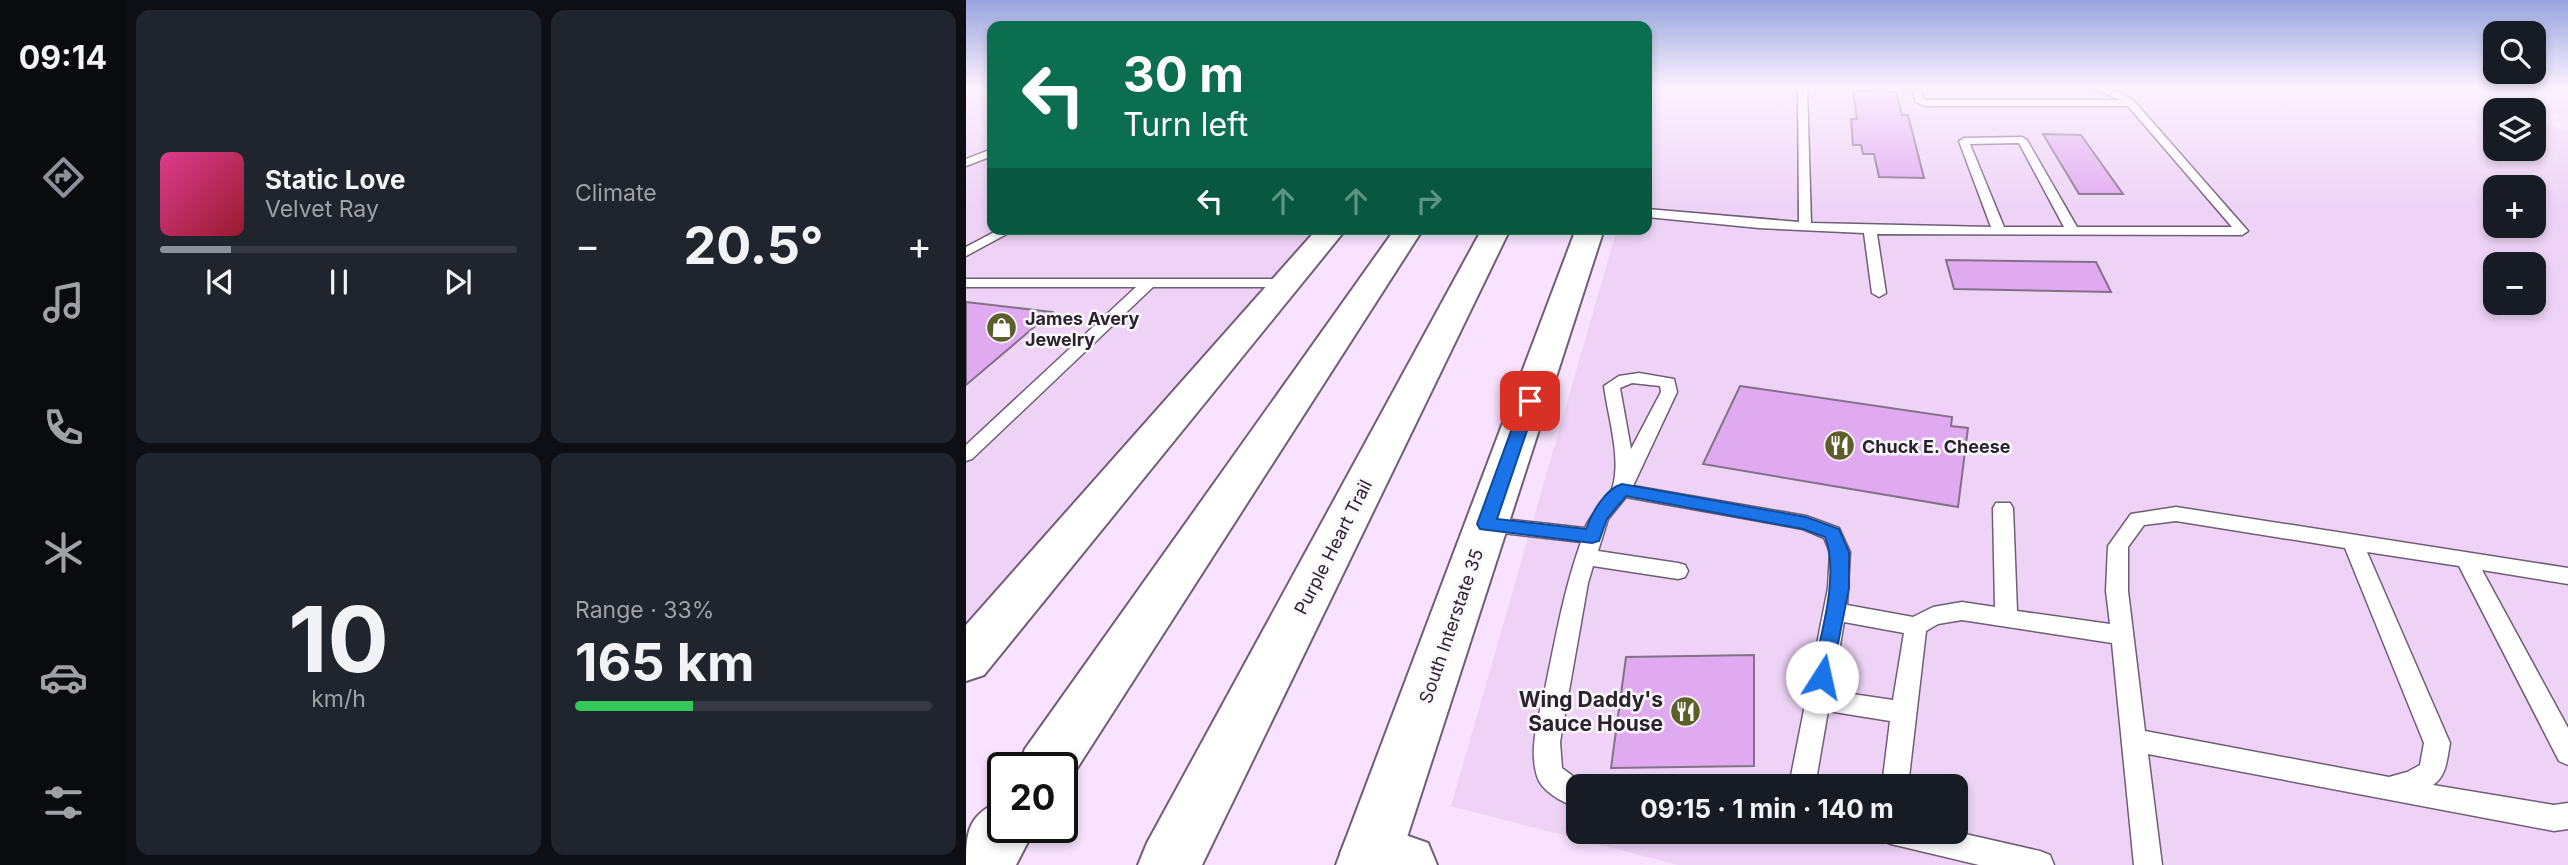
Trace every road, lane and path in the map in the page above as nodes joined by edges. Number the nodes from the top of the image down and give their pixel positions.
1 (1803, 127) edge
2 (2154, 127) edge
3 (966, 152) edge
4 (987, 152) edge
5 (987, 154) edge
6 (966, 163) edge
7 (1652, 213) edge
8 (1805, 227) junction
9 (1870, 230) junction
10 (1999, 231) junction
11 (2073, 232) junction
12 (999, 235) edge
13 (1327, 235) edge
14 (1405, 235) edge
15 (1493, 235) edge
16 (1588, 235) edge
17 (966, 252) edge
18 (1150, 282) junction
19 (966, 283) edge
20 (1284, 283) junction
21 (1879, 293) dead end
22 (966, 455) edge
23 (1622, 490) junction
24 (2003, 508) dead end
25 (1486, 524) junction
26 (2353, 542) junction
27 (1589, 547) junction
28 (2466, 560) junction
29 (1678, 572) dead end
30 (2568, 576) edge
31 (1835, 612) junction
32 (2006, 615) junction
33 (1916, 626) junction
34 (2120, 635) junction
35 (966, 660) edge
36 (1818, 699) junction
37 (1903, 712) junction
38 (2133, 740) junction
39 (1056, 752) edge
40 (2568, 753) edge
41 (1804, 774) edge
42 (1896, 774) edge
43 (1566, 788) edge
44 (2389, 789) junction
45 (2568, 816) edge
46 (995, 843) edge
47 (1948, 844) edge
48 (1381, 861) edge
49 (980, 865) edge
50 (1169, 865) edge
51 (2040, 865) edge
52 (2148, 865) edge

1 - 8 lane
2 - 11 lane
3 - 4 lane
5 - 6 lane
7 - 8 lane
8 - 9 lane
9 - 10 lane
9 - 21 lane
10 - 11 lane
10 - 11 lane
12 - 17 lane
13 - 20 main road
14 - 39 main road
15 - 50 main road, Purple Heart Trail
16 - 25 main road, South Interstate 35
18 - 19 lane
18 - 20 lane
18 - 22 lane
20 - 35 main road
23 - 23 lane
23 - 27 lane
23 - 31 lane
24 - 32 lane
25 - 27 lane
25 - 48 main road, South Interstate 35
26 - 28 lane
26 - 34 lane
26 - 44 lane
27 - 29 lane
27 - 43 lane
28 - 30 lane
28 - 40 lane
31 - 33 lane
31 - 36 lane
32 - 33 lane
32 - 34 lane
33 - 37 lane
34 - 38 lane
36 - 37 lane
36 - 41 lane
37 - 42 lane
38 - 44 lane
38 - 52 lane
44 - 45 lane
46 - 49 main road
47 - 51 lane

